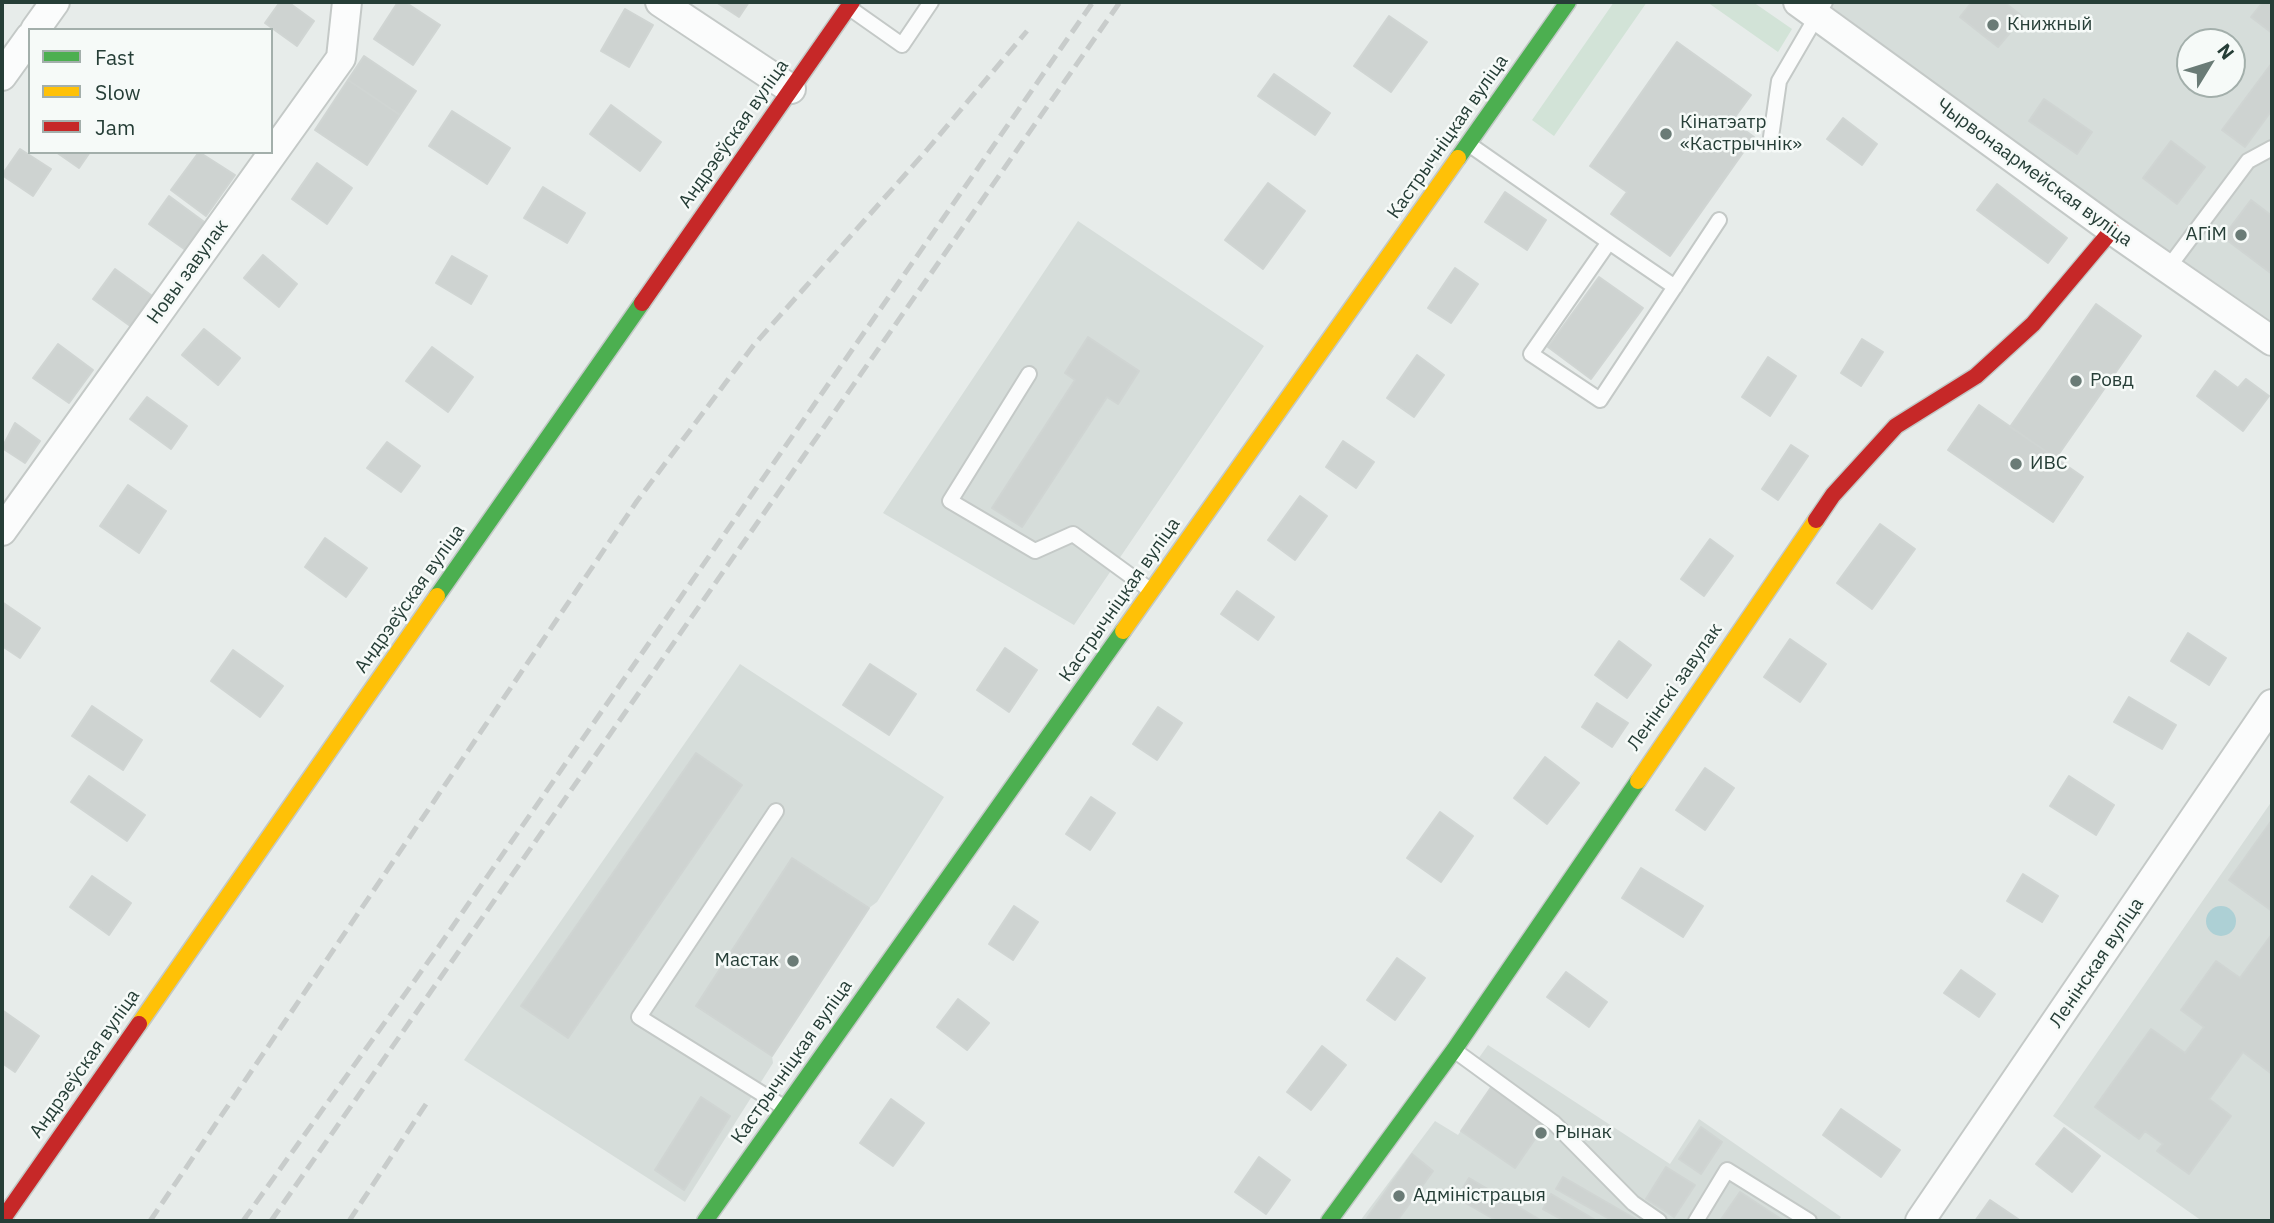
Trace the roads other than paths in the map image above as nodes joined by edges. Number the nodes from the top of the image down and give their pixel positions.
1 (55, 2) edge
2 (347, 2) edge
3 (660, 2) edge
4 (931, 2) edge
5 (1568, 2) edge
6 (850, 4) edge
7 (1813, 6) edge
8 (36, 28) edge
9 (28, 40) edge
10 (2, 76) edge
11 (791, 89) junction
12 (1771, 137) dead end
13 (1469, 144) junction
14 (2272, 148) edge
15 (273, 153) edge
16 (272, 154) edge
17 (1719, 220) dead end
18 (2112, 230) junction
19 (1609, 242) junction
20 (2168, 268) junction
21 (1675, 286) junction
22 (2272, 341) edge
23 (1029, 374) dead end
24 (2, 531) edge
25 (1151, 591) junction
26 (2272, 704) edge
27 (776, 811) dead end
28 (1454, 1049) junction
29 (786, 1108) junction
30 (4, 1210) edge
31 (705, 1221) edge
32 (1329, 1221) edge
33 (1659, 1221) edge
34 (1696, 1221) edge
35 (1809, 1221) edge
36 (1920, 1221) edge

1 - 8 street
2 - 15 street, Новы завулак
3 - 11 street
4 - 6 lane
5 - 13 main road, Кастрычніцкая вуліца
6 - 11 main road, Андрэеўская вуліца
7 - 12 lane
7 - 18 street, Чырвонаармейская вуліца
9 - 10 street
11 - 30 main road, Андрэеўская вуліца
13 - 19 lane
13 - 25 main road, Кастрычніцкая вуліца
14 - 20 lane
16 - 24 street, Новы завулак
17 - 21 lane
18 - 20 street, Чырвонаармейская вуліца
18 - 28 main road, Ленінскі завулак
19 - 21 lane
19 - 21 lane
20 - 22 street, Чырвонаармейская вуліца
23 - 25 lane
25 - 29 main road, Кастрычніцкая вуліца
26 - 36 street, Ленінская вуліца
27 - 29 lane
28 - 32 main road, Ленінскі завулак
28 - 33 lane
29 - 31 main road, Кастрычніцкая вуліца
34 - 35 lane

